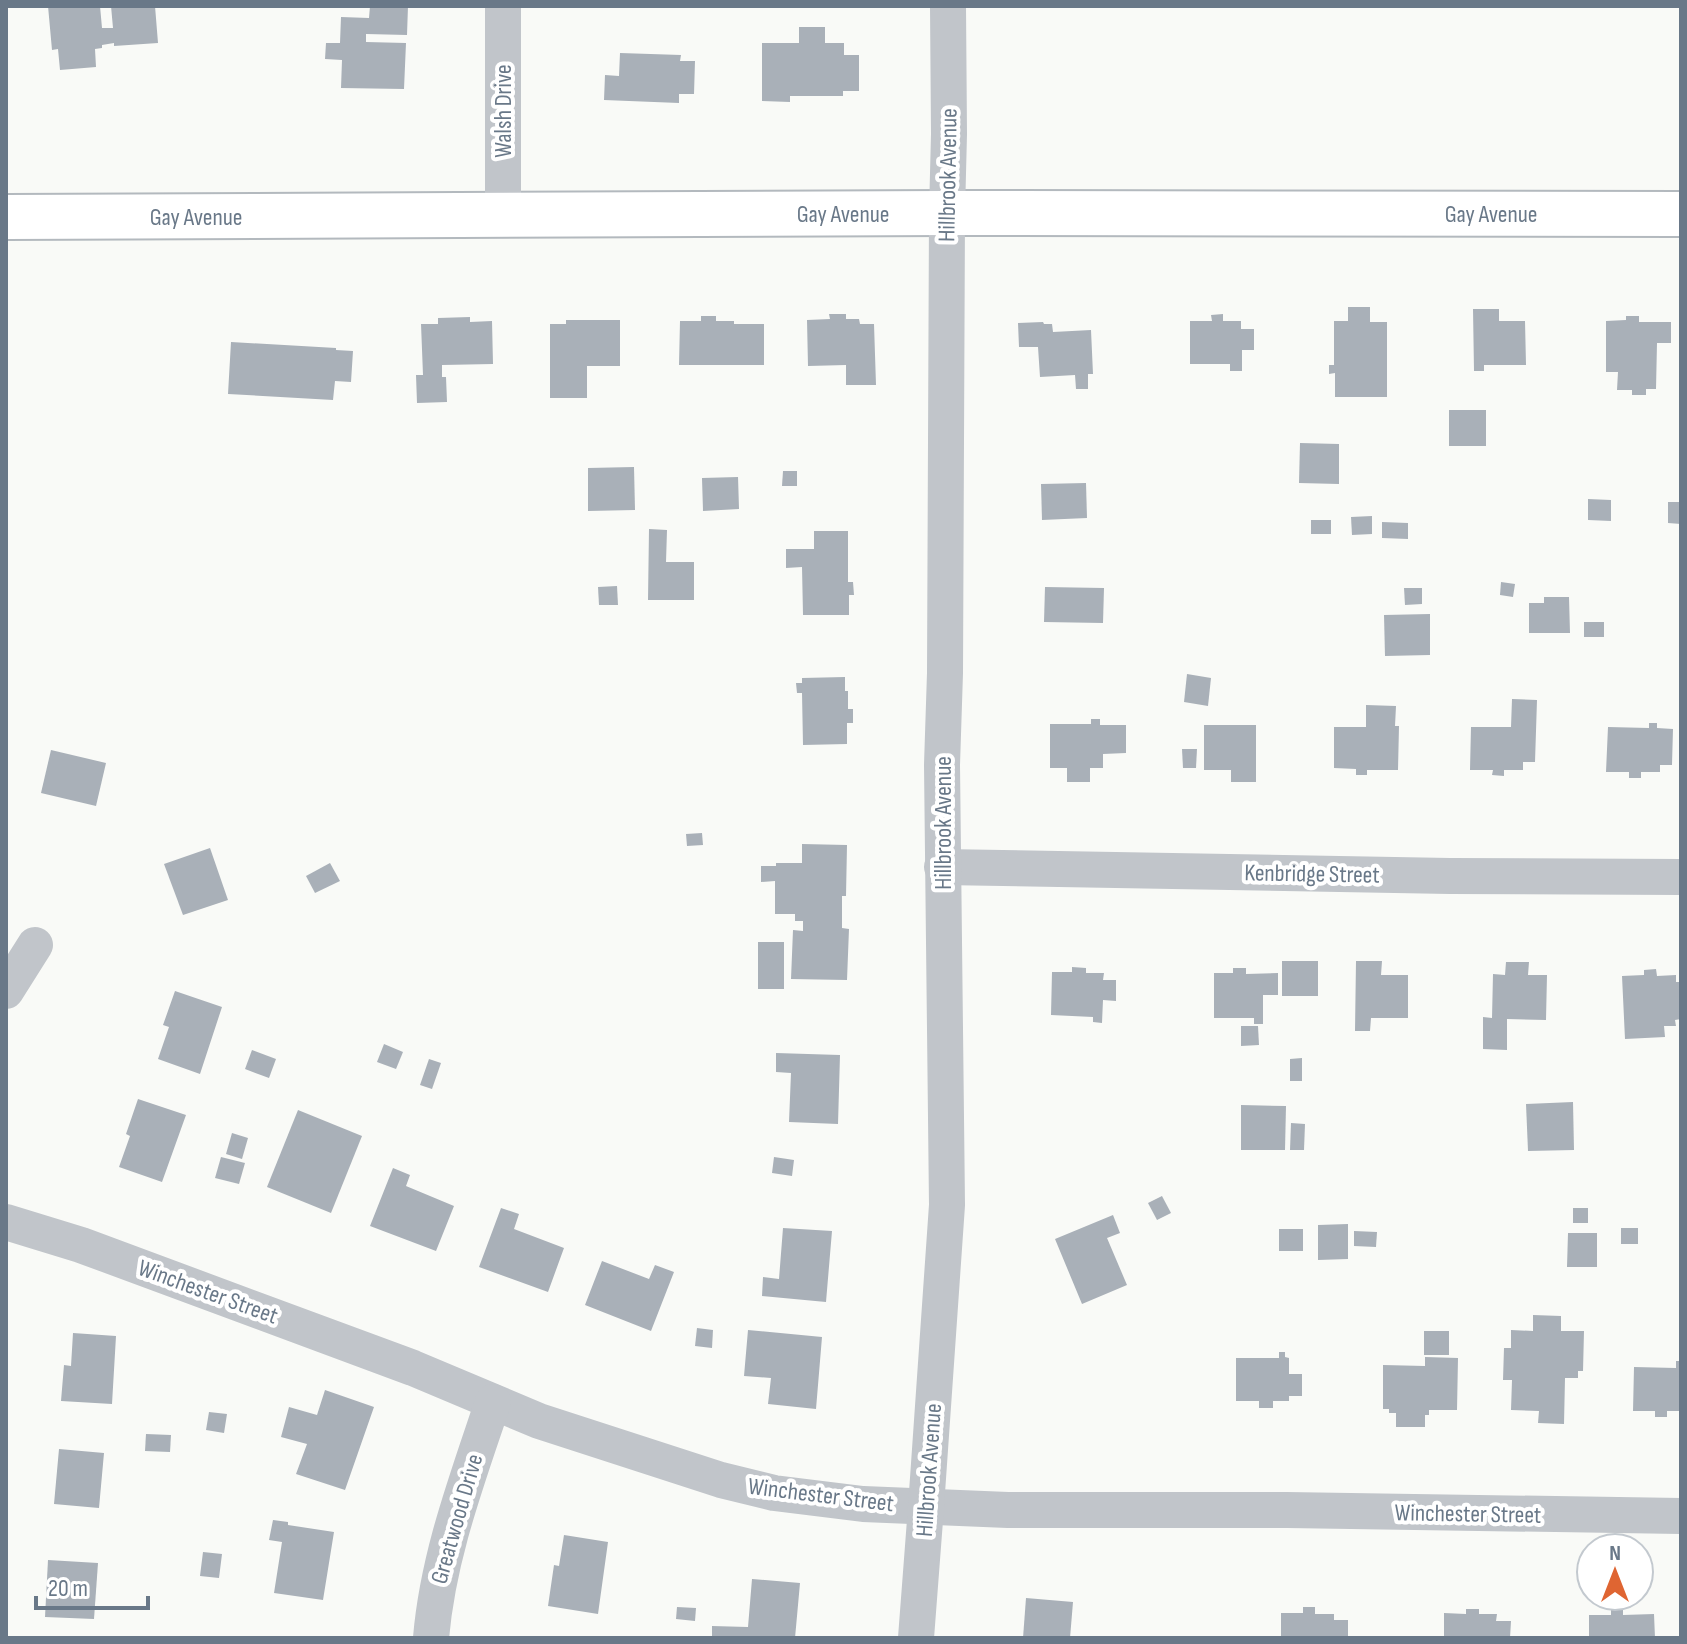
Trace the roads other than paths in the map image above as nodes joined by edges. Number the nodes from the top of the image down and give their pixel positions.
1 (503, 6) edge
2 (948, 6) edge
3 (947, 213) junction
4 (1681, 214) edge
5 (503, 216) junction
6 (6, 217) edge
7 (942, 867) junction
8 (1681, 877) edge
9 (35, 945) dead end
10 (6, 991) edge
11 (6, 1222) edge
12 (493, 1402) junction
13 (926, 1507) junction
14 (1681, 1516) edge
15 (431, 1638) edge
16 (916, 1638) edge

1 - 5 street, Walsh Drive
2 - 3 street, Hillbrook Avenue
3 - 4 street, Gay Avenue
3 - 5 street, Gay Avenue
3 - 7 street, Hillbrook Avenue
5 - 6 street, Gay Avenue
7 - 8 street, Kenbridge Street
7 - 13 street, Hillbrook Avenue
9 - 10 street
11 - 12 street, Winchester Street
12 - 13 street, Winchester Street
12 - 15 street, Greatwood Drive
13 - 14 street, Winchester Street
13 - 16 street, Hillbrook Avenue

